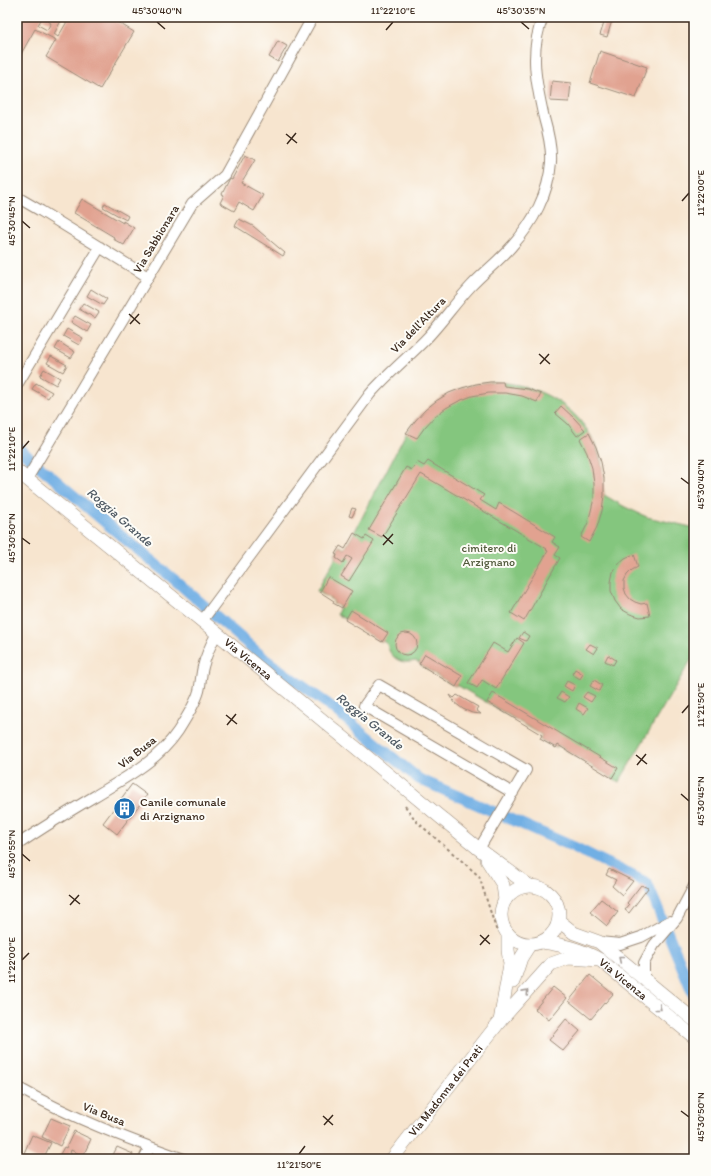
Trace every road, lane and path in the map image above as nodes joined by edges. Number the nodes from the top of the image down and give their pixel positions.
1 (543, 17) edge
2 (312, 18) dead end
3 (17, 197) edge
4 (100, 247) junction
5 (148, 277) junction
6 (17, 385) edge
7 (24, 476) edge
8 (202, 621) junction
9 (217, 633) junction
10 (513, 793) junction
11 (405, 806) dead end
12 (17, 845) edge
13 (479, 848) junction
14 (528, 885) junction
15 (694, 886) edge
16 (504, 900) junction
17 (678, 918) junction
18 (559, 921) junction
19 (503, 935) junction
20 (599, 942) junction
21 (536, 943) junction
22 (600, 960) junction
23 (644, 978) junction
24 (694, 1020) edge
25 (500, 1022) junction
26 (694, 1037) edge
27 (17, 1086) edge
28 (150, 1147) junction
29 (144, 1159) edge
30 (184, 1159) edge
31 (392, 1159) edge

1 - 8 street, Via dell'Altura
2 - 5 street, Via Sabbionara
3 - 4 street
4 - 5 street
4 - 6 street
5 - 7 street, Via Sabbionara
7 - 8 main road, Via Vicenza
8 - 9 main road, Via Vicenza
9 - 12 street, Via Busa
9 - 13 main road, Via Vicenza
10 - 10 street
10 - 13 street
11 - 19 path
13 - 14 main road, Via Vicenza
13 - 16 main road, Via Vicenza
14 - 16 main road
14 - 18 main road, Via Vicenza
15 - 17 street
16 - 19 main road, Via Vicenza
17 - 20 street
17 - 23 street
18 - 20 main road, Via Vicenza
18 - 21 main road
19 - 21 main road, Via Vicenza
19 - 25 main road, Via Madonna dei Prati
23 -> 20 main road, Via Vicenza
21 - 22 main road, Via Vicenza
21 - 25 main road, Via Madonna dei Prati
25 -> 22 main road, Via Madonna dei Prati
22 -> 26 main road, Via Vicenza
23 - 24 main road, Via Vicenza
25 - 31 main road, Via Madonna dei Prati
27 - 28 street, Via Busa
28 - 29 street
28 - 30 street, Via Busa

